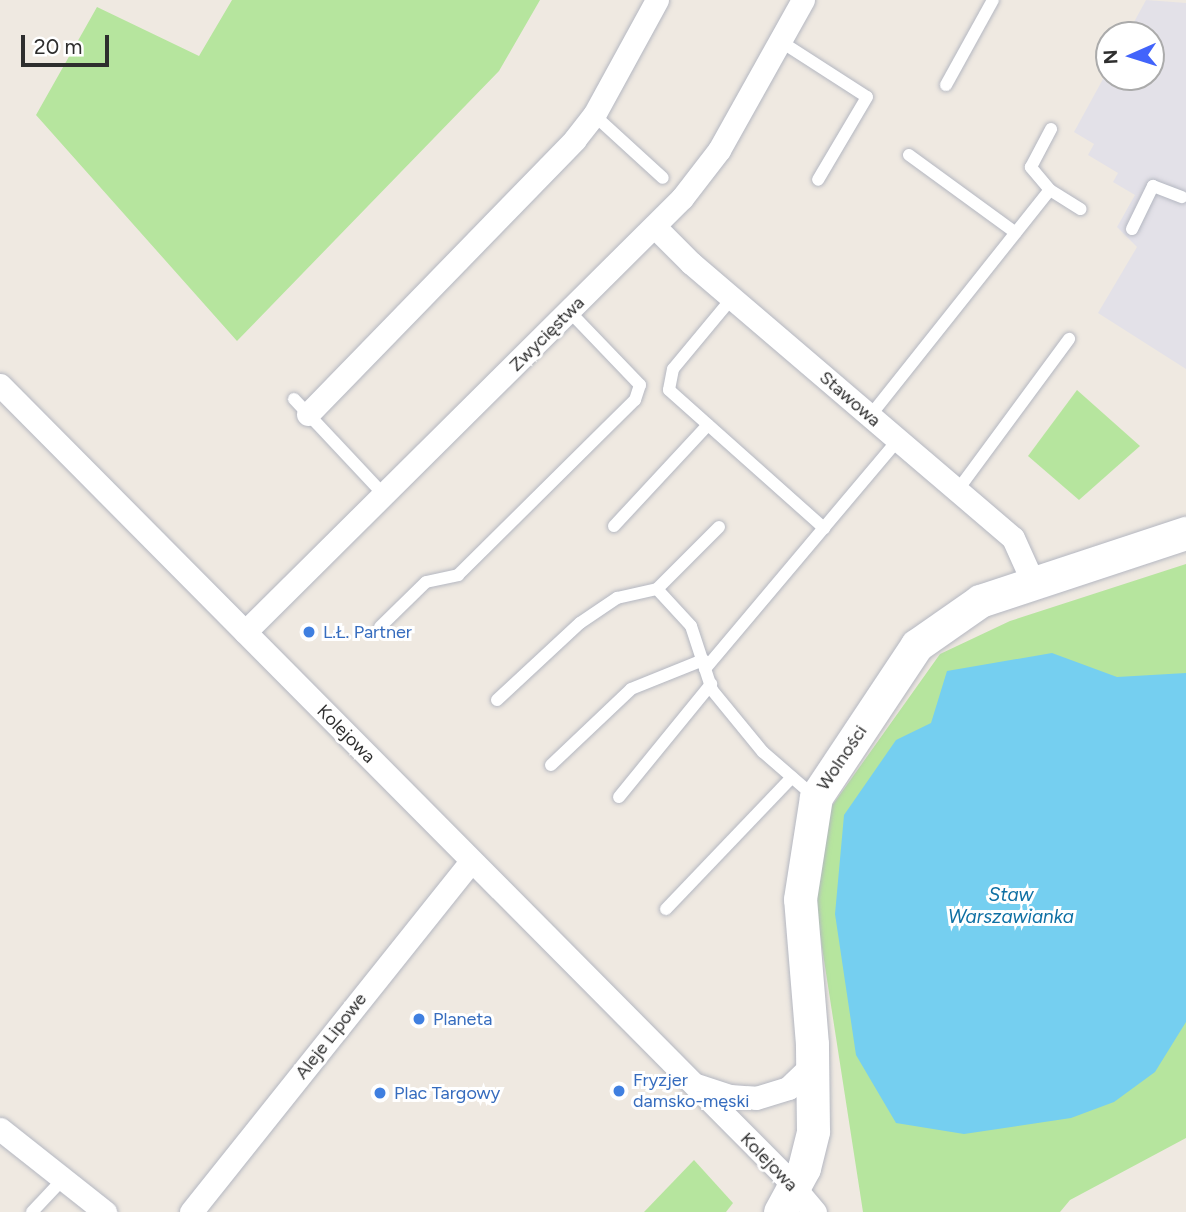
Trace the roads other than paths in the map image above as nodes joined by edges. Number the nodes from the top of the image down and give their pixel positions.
1 (657, 0) edge
2 (803, 0) edge
3 (993, 0) edge
4 (780, 41) junction
5 (946, 85) dead end
6 (594, 115) junction
7 (1051, 129) dead end
8 (909, 155) dead end
9 (663, 178) dead end
10 (818, 180) dead end
11 (1050, 190) junction
12 (1185, 195) edge
13 (1080, 209) dead end
14 (655, 227) junction
15 (1132, 229) dead end
16 (1016, 233) junction
17 (732, 298) junction
18 (570, 312) junction
19 (1069, 338) dead end
20 (0, 385) edge
21 (301, 406) joint
22 (870, 416) junction
23 (708, 425) junction
24 (898, 440) junction
25 (957, 491) junction
26 (385, 496) junction
27 (614, 526) dead end
28 (719, 527) dead end
29 (824, 528) junction
30 (1186, 533) edge
31 (1032, 580) junction
32 (657, 589) junction
33 (380, 626) dead end
34 (245, 632) junction
35 (704, 665) junction
36 (711, 684) junction
37 (497, 699) dead end
38 (551, 765) dead end
39 (804, 787) junction
40 (619, 797) dead end
41 (471, 861) junction
42 (666, 909) dead end
43 (813, 1064) junction
44 (691, 1084) junction
45 (0, 1129) edge
46 (63, 1179) junction
47 (797, 1204) edge
48 (32, 1212) edge
49 (105, 1212) edge
50 (191, 1212) edge

1 - 6 street
2 - 4 street, Zwycięstwa
3 - 5 lane
4 - 10 lane
4 - 14 street, Zwycięstwa
6 - 9 lane
6 - 21 street
7 - 11 lane
8 - 16 lane
11 - 13 lane
11 - 16 lane
12 - 15 lane
14 - 17 street, Stawowa
14 - 18 street, Zwycięstwa
16 - 22 lane
17 - 22 street, Stawowa
17 - 23 lane
18 - 26 street, Zwycięstwa
18 - 33 lane
19 - 25 lane
20 - 34 street, Kolejowa
21 - 26 lane
22 - 24 street, Stawowa
23 - 27 lane
23 - 29 lane
24 - 25 street, Stawowa
24 - 29 lane
25 - 31 street, Stawowa
26 - 34 street, Zwycięstwa
28 - 32 lane
29 - 35 lane
30 - 31 street, Wolności
31 - 39 street, Wolności
32 - 35 lane
32 - 37 lane
34 - 41 street, Kolejowa
35 - 36 lane
35 - 38 lane
36 - 39 lane
36 - 40 lane
39 - 42 lane
39 - 43 street, Wolności
41 - 44 street, Kolejowa
41 - 50 street, Aleje Lipowe
43 - 44 street, Kolejowa
43 - 47 street, Wolności
44 - 47 street, Kolejowa
45 - 46 street
46 - 48 lane
46 - 49 street

